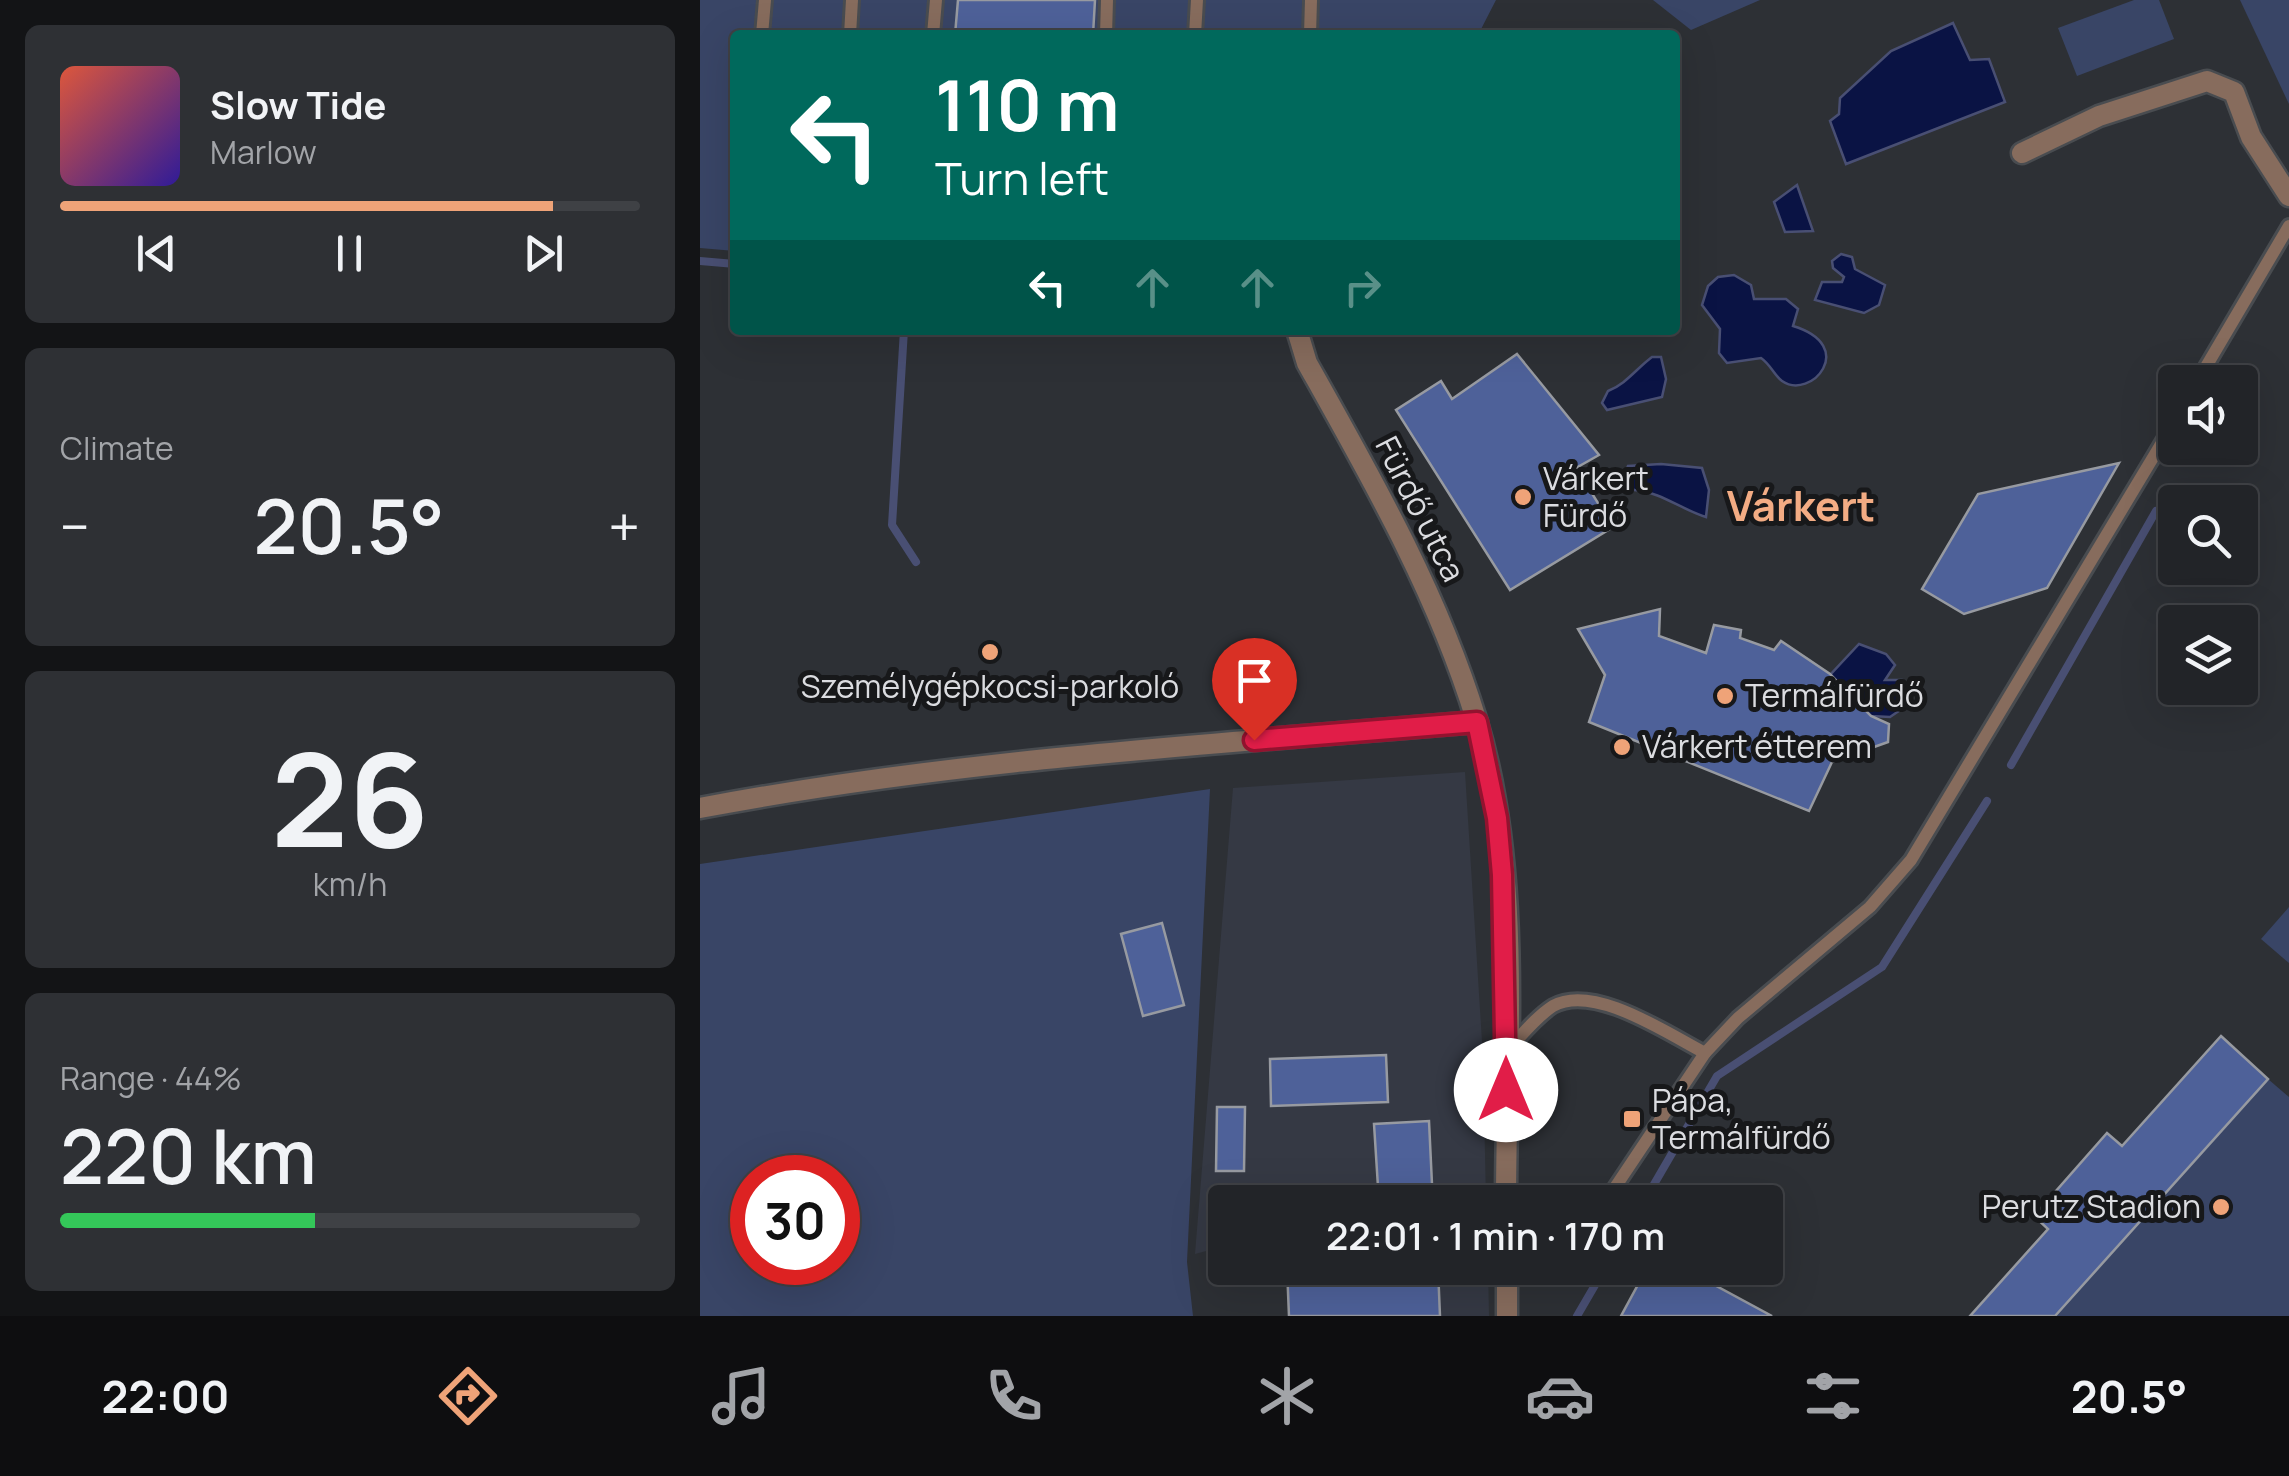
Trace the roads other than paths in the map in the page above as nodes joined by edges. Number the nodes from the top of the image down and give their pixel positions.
1 (765, 0) edge
2 (852, 0) edge
3 (936, 0) edge
4 (1107, 0) edge
5 (1197, 0) edge
6 (1311, 0) edge
7 (762, 30) edge
8 (850, 30) edge
9 (934, 30) edge
10 (1106, 30) edge
11 (1195, 30) edge
12 (1310, 30) edge
13 (2022, 152) dead end
14 (2289, 196) edge
15 (2289, 226) edge
16 (1298, 335) edge
17 (2207, 365) edge
18 (2158, 448) edge
19 (1477, 722) junction
20 (700, 808) edge
21 (1506, 1052) junction
22 (1705, 1053) junction
23 (1506, 1185) edge
24 (1617, 1185) edge
25 (1507, 1285) edge
26 (1508, 1316) edge

1 - 7 lane
2 - 8 lane
3 - 9 lane
4 - 10 lane
5 - 11 lane
6 - 12 lane
13 - 14 street
15 - 17 lane
16 - 19 street, Fürdő utca
18 - 22 lane
19 - 20 street
19 - 21 street, Fürdő utca
21 - 22 lane
21 - 23 street, Fürdő utca
22 - 24 lane
25 - 26 street

